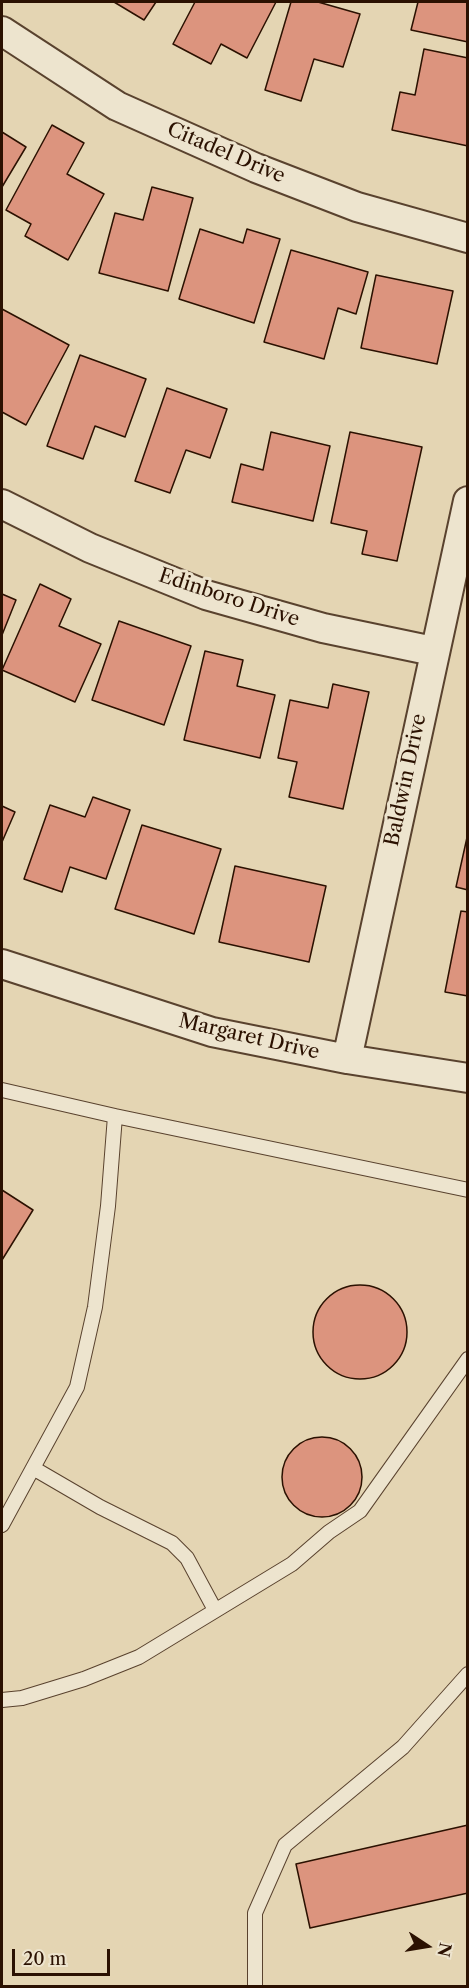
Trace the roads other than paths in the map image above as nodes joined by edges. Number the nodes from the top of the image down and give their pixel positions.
1 (2, 32) edge
2 (468, 238) edge
3 (468, 501) edge
4 (2, 504) edge
5 (434, 651) junction
6 (2, 964) edge
7 (347, 1059) junction
8 (468, 1078) edge
9 (2, 1090) edge
10 (115, 1116) junction
11 (468, 1190) edge
12 (468, 1359) edge
13 (33, 1468) junction
14 (2, 1524) edge
15 (215, 1610) junction
16 (468, 1674) edge
17 (2, 1700) edge
18 (255, 1986) edge

1 - 2 street, Citadel Drive
3 - 5 street, Baldwin Drive
4 - 5 street, Edinboro Drive
5 - 7 street, Baldwin Drive
6 - 7 street, Margaret Drive
7 - 8 street, Margaret Drive
9 - 10 lane
10 - 11 lane
10 - 13 lane
12 - 15 lane
13 - 14 lane
13 - 15 lane
15 - 17 lane
16 - 18 lane

